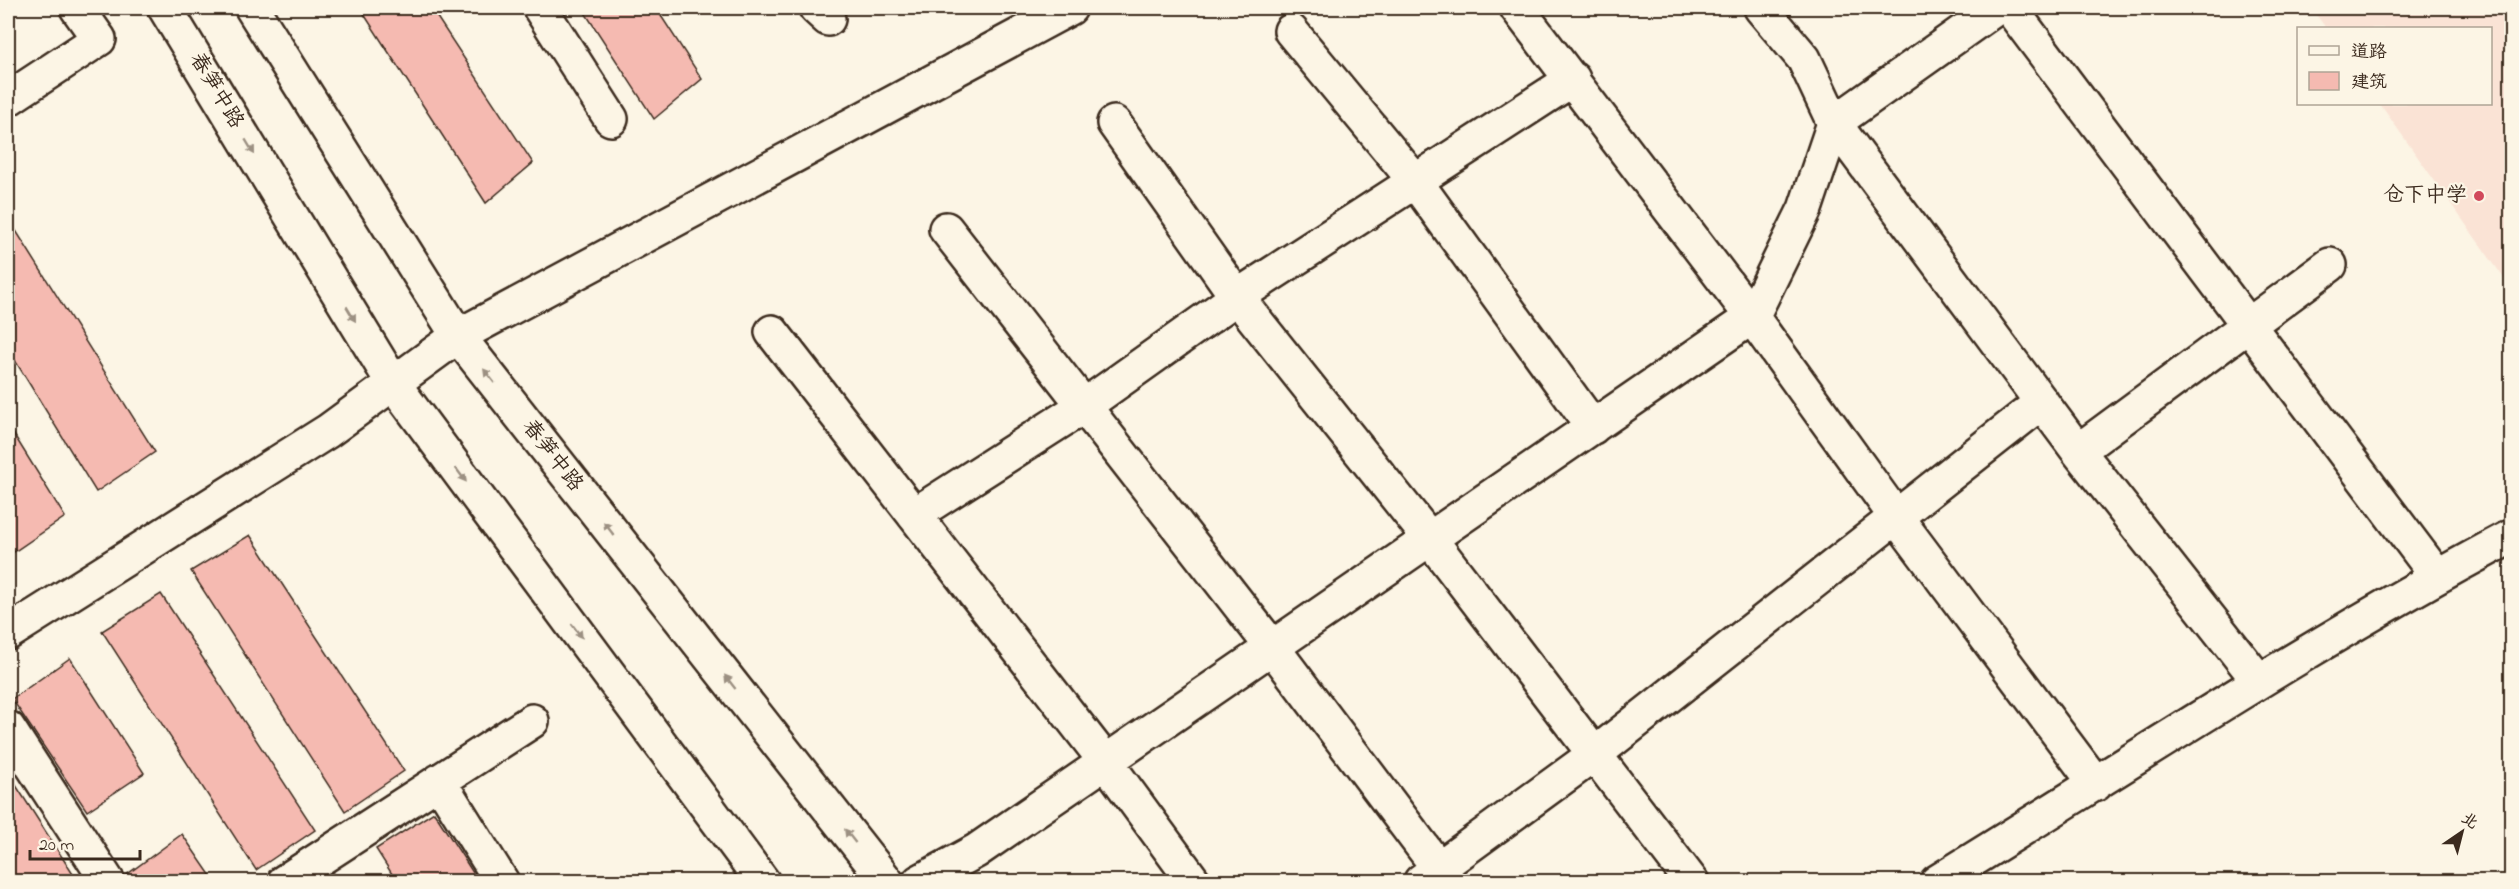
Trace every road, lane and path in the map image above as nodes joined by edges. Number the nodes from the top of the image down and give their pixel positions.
1 (77, 8) edge
2 (165, 8) edge
3 (252, 8) edge
4 (540, 8) edge
5 (1070, 8) edge
6 (1517, 8) edge
7 (1761, 8) edge
8 (1996, 8) edge
9 (2010, 8) edge
10 (1291, 31) dead end
11 (1573, 79) junction
12 (8, 99) edge
13 (611, 119) dead end
14 (1114, 123) dead end
15 (1834, 123) junction
16 (1415, 181) junction
17 (946, 229) dead end
18 (2330, 265) dead end
19 (1237, 297) junction
20 (1752, 317) junction
21 (2248, 325) junction
22 (771, 332) dead end
23 (458, 336) junction
24 (393, 383) junction
25 (2042, 402) junction
26 (1084, 406) junction
27 (1593, 427) junction
28 (2078, 452) junction
29 (914, 515) junction
30 (1896, 517) junction
31 (2511, 536) edge
32 (1430, 539) junction
33 (2436, 576) junction
34 (8, 633) edge
35 (1272, 647) junction
36 (2259, 681) junction
37 (532, 721) dead end
38 (8, 728) edge
39 (1594, 754) junction
40 (1106, 762) junction
41 (438, 781) junction
42 (2096, 784) junction
43 (1437, 877) edge
44 (108, 882) edge
45 (284, 882) edge
46 (501, 882) edge
47 (764, 882) edge
48 (887, 882) edge
49 (919, 882) edge
50 (1194, 882) edge
51 (1692, 882) edge
52 (1937, 882) edge

1 - 12 street
2 -> 24 street, 春笋中路
3 - 23 street, 春笋中路
4 - 13 street
5 - 23 street
6 - 11 street
7 - 15 street
8 - 15 street
9 - 21 street
10 - 16 street
11 - 16 street
11 - 20 street
14 - 19 street
15 - 20 street
15 - 25 street
16 - 19 street
16 - 27 street
17 - 26 street
18 - 21 street
19 - 26 street
19 - 32 street
20 - 27 street
20 - 30 street
21 - 28 street
21 - 33 street
22 - 29 street
23 - 24 street
48 -> 23 street, 春笋中路
24 - 34 street
24 -> 47 street, 春笋中路
25 - 28 street
25 - 30 street
26 - 29 street
26 - 35 street
27 - 32 street
28 - 36 street
29 - 40 street
30 - 39 street
30 - 42 street
31 - 33 street
32 - 35 street
32 - 39 street
33 - 36 street
35 - 40 street
35 - 43 street
36 - 42 street
37 - 41 street
38 - 44 street
39 - 43 street
39 - 51 street
40 - 49 street
40 - 50 street
41 - 45 street
41 - 46 street
42 - 52 street

